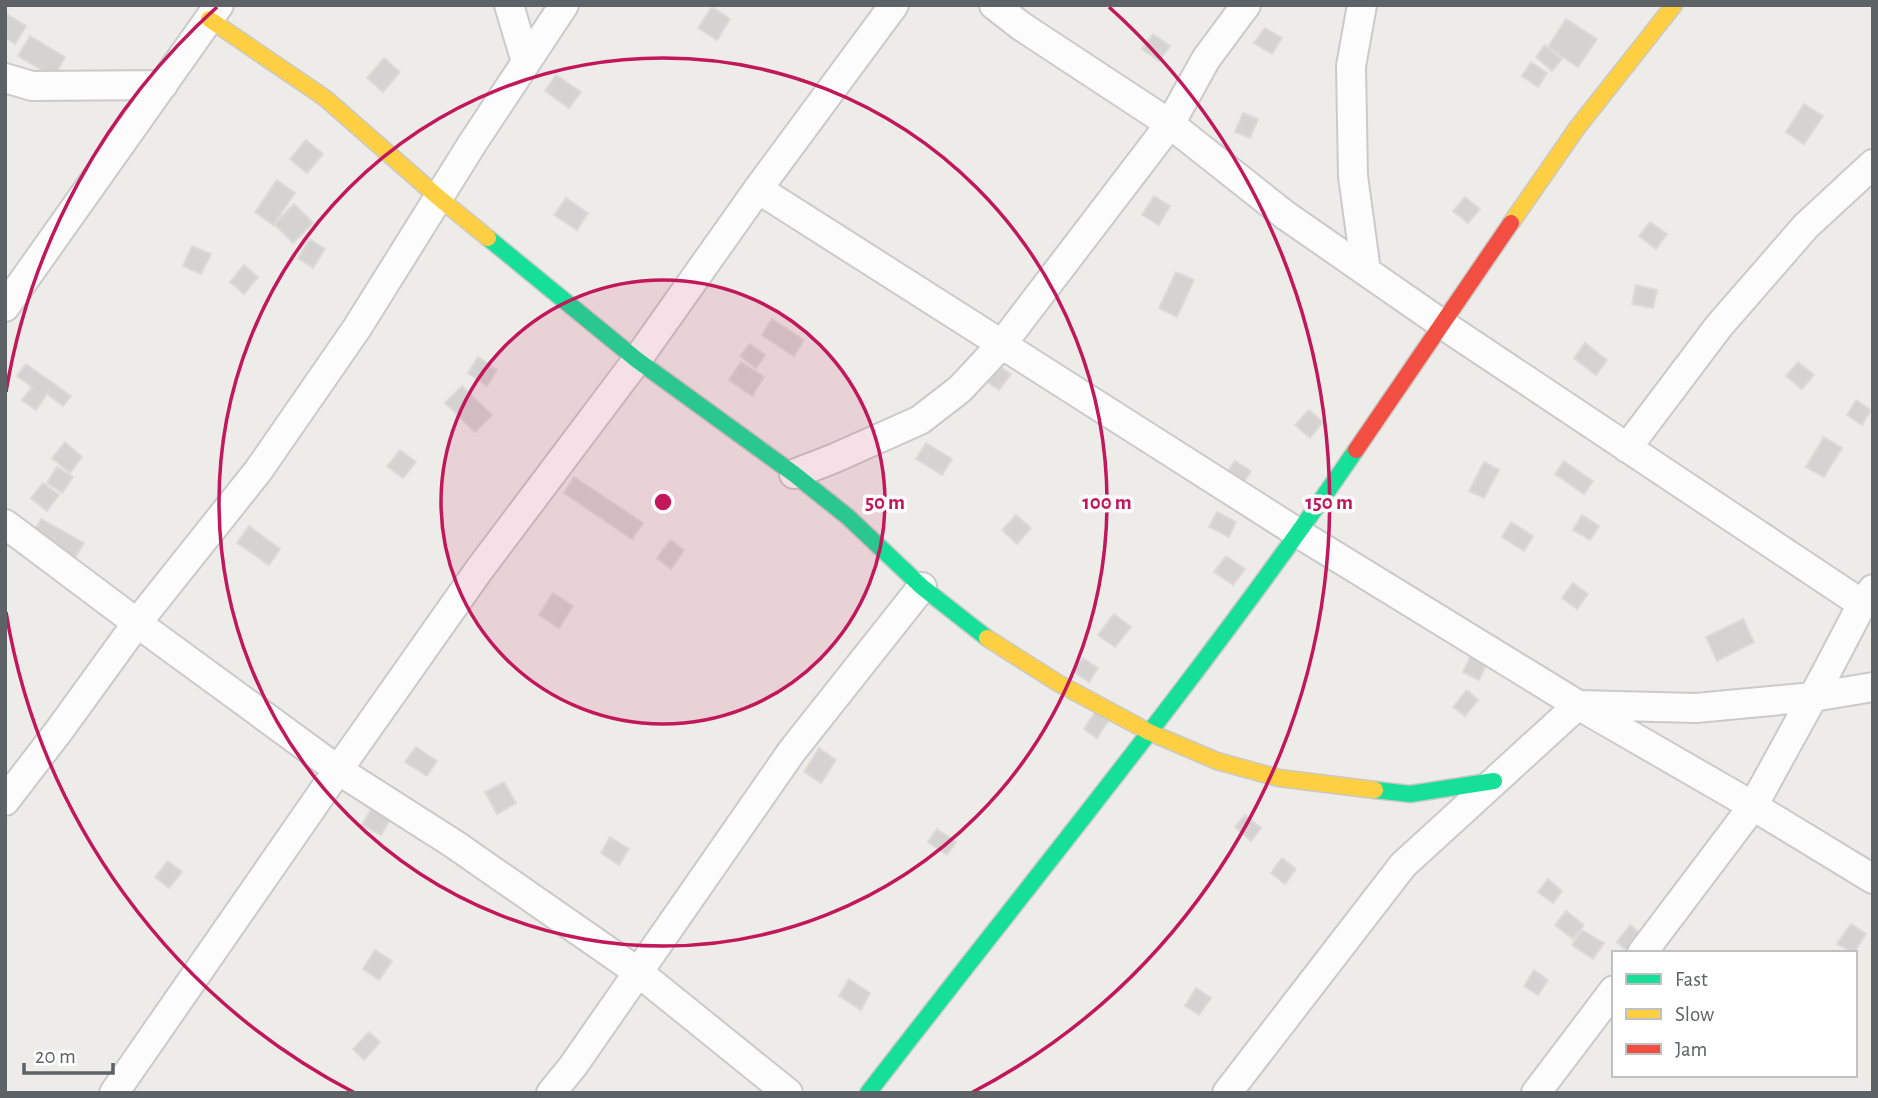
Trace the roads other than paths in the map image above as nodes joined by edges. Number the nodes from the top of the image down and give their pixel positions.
1 (509, 5) edge
2 (564, 5) edge
3 (894, 5) edge
4 (994, 5) edge
5 (1246, 5) edge
6 (1362, 5) edge
7 (1674, 5) edge
8 (214, 12) edge
9 (526, 62) junction
10 (5, 78) edge
11 (163, 85) junction
12 (1170, 124) junction
13 (1873, 163) edge
14 (758, 188) junction
15 (439, 198) junction
16 (1366, 271) junction
17 (5, 307) edge
18 (1442, 324) junction
19 (1002, 344) junction
20 (637, 360) junction
21 (1627, 448) junction
22 (794, 474) junction
23 (5, 524) edge
24 (1298, 533) junction
25 (922, 587) junction
26 (1867, 596) edge
27 (137, 623) junction
28 (1873, 687) edge
29 (1813, 697) junction
30 (1578, 705) junction
31 (1149, 733) junction
32 (338, 770) junction
33 (1494, 781) junction
34 (5, 801) edge
35 (1753, 806) junction
36 (1873, 879) edge
37 (1644, 951) edge
38 (638, 972) junction
39 (1612, 993) edge
40 (114, 1093) edge
41 (551, 1093) edge
42 (788, 1093) edge
43 (868, 1093) edge
44 (1227, 1093) edge
45 (1536, 1093) edge

1 - 9 street
2 - 9 street
3 - 14 street
4 - 12 street
5 - 12 street
6 - 16 street
7 - 18 street
8 - 11 street
8 - 15 street
9 - 15 street
10 - 11 street
11 - 17 street
12 - 16 street
12 - 19 street
13 - 21 street
14 - 19 street
14 - 20 street
15 - 20 street
15 - 27 street
16 - 18 street
18 - 21 street
18 - 24 street
19 - 22 street
19 - 24 street
20 - 22 street
20 - 32 street
21 - 26 street
22 - 25 street
23 - 27 street
24 - 30 street
24 - 31 street
25 - 31 street
25 - 38 street
26 - 29 street
27 - 32 street
27 - 34 street
28 - 29 street
29 - 30 street
29 - 35 street
30 - 33 street
30 - 35 street
31 - 33 street
31 - 43 street
32 - 38 street
32 - 40 street
33 - 44 street
35 - 36 street
35 - 37 street
38 - 41 street
38 - 42 street
39 - 45 street

